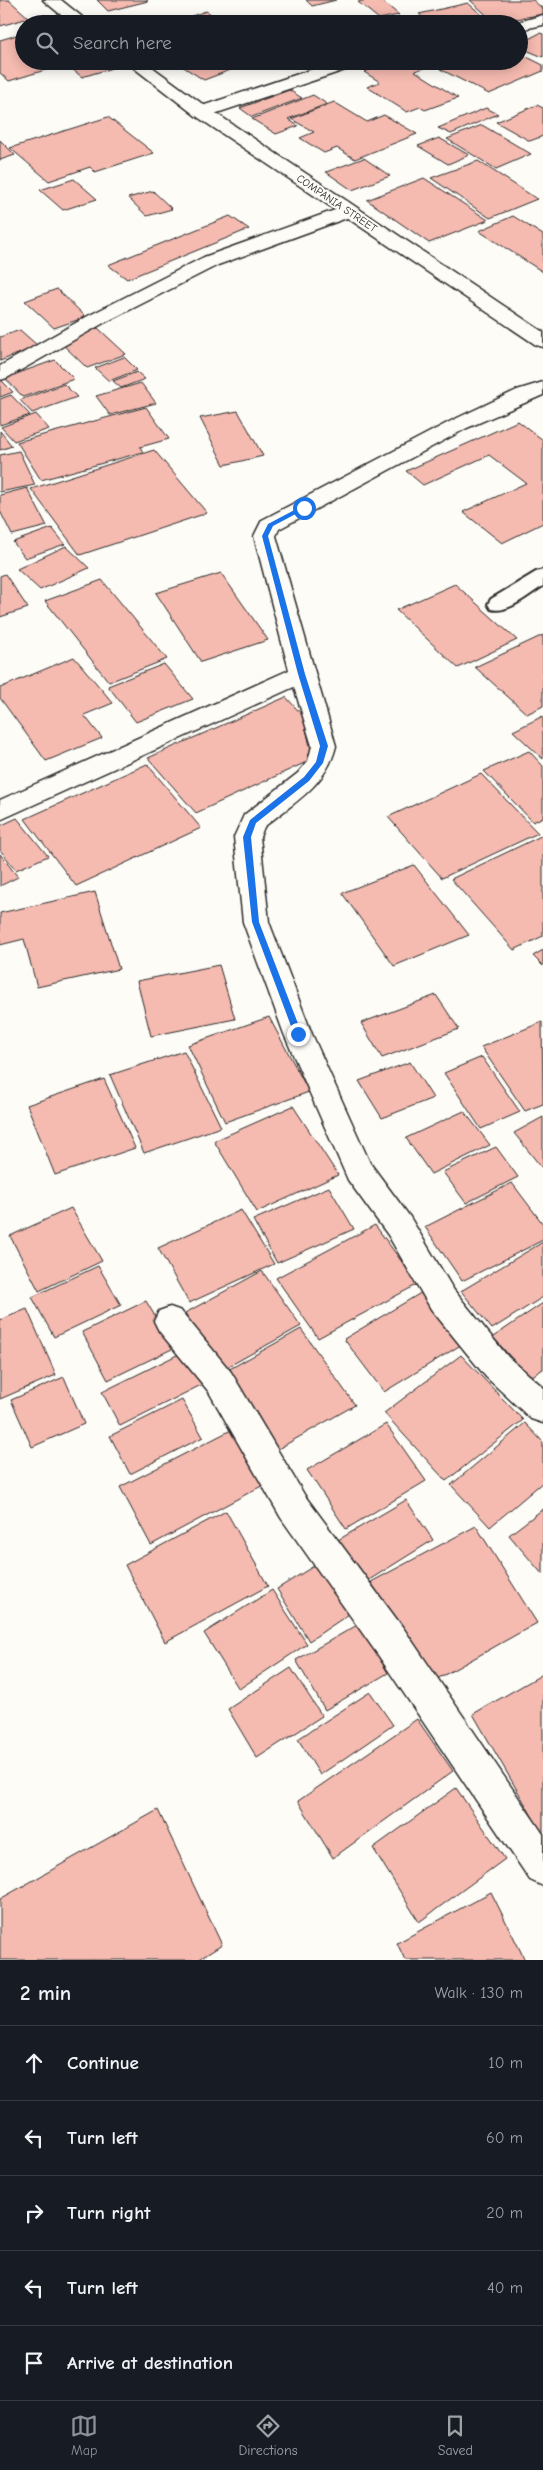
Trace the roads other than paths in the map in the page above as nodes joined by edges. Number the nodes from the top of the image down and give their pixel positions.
1 (51, 0) edge
2 (71, 15) edge
3 (543, 20) edge
4 (528, 22) edge
5 (145, 70) edge
6 (327, 70) edge
7 (202, 112) junction
8 (350, 211) junction
9 (543, 341) edge
10 (0, 374) edge
11 (543, 388) edge
12 (543, 577) edge
13 (498, 604) dead end
14 (302, 674) junction
15 (0, 811) edge
16 (170, 1321) dead end
17 (539, 1399) edge
18 (543, 1867) edge

1 - 2 street
3 - 4 street
5 - 7 street, COMPANIA STREET
6 - 7 street
7 - 8 street, COMPANIA STREET
8 - 9 street, COMPANIA STREET
8 - 10 street
11 - 14 street
12 - 13 lane
14 - 15 street
14 - 17 street
16 - 18 street

